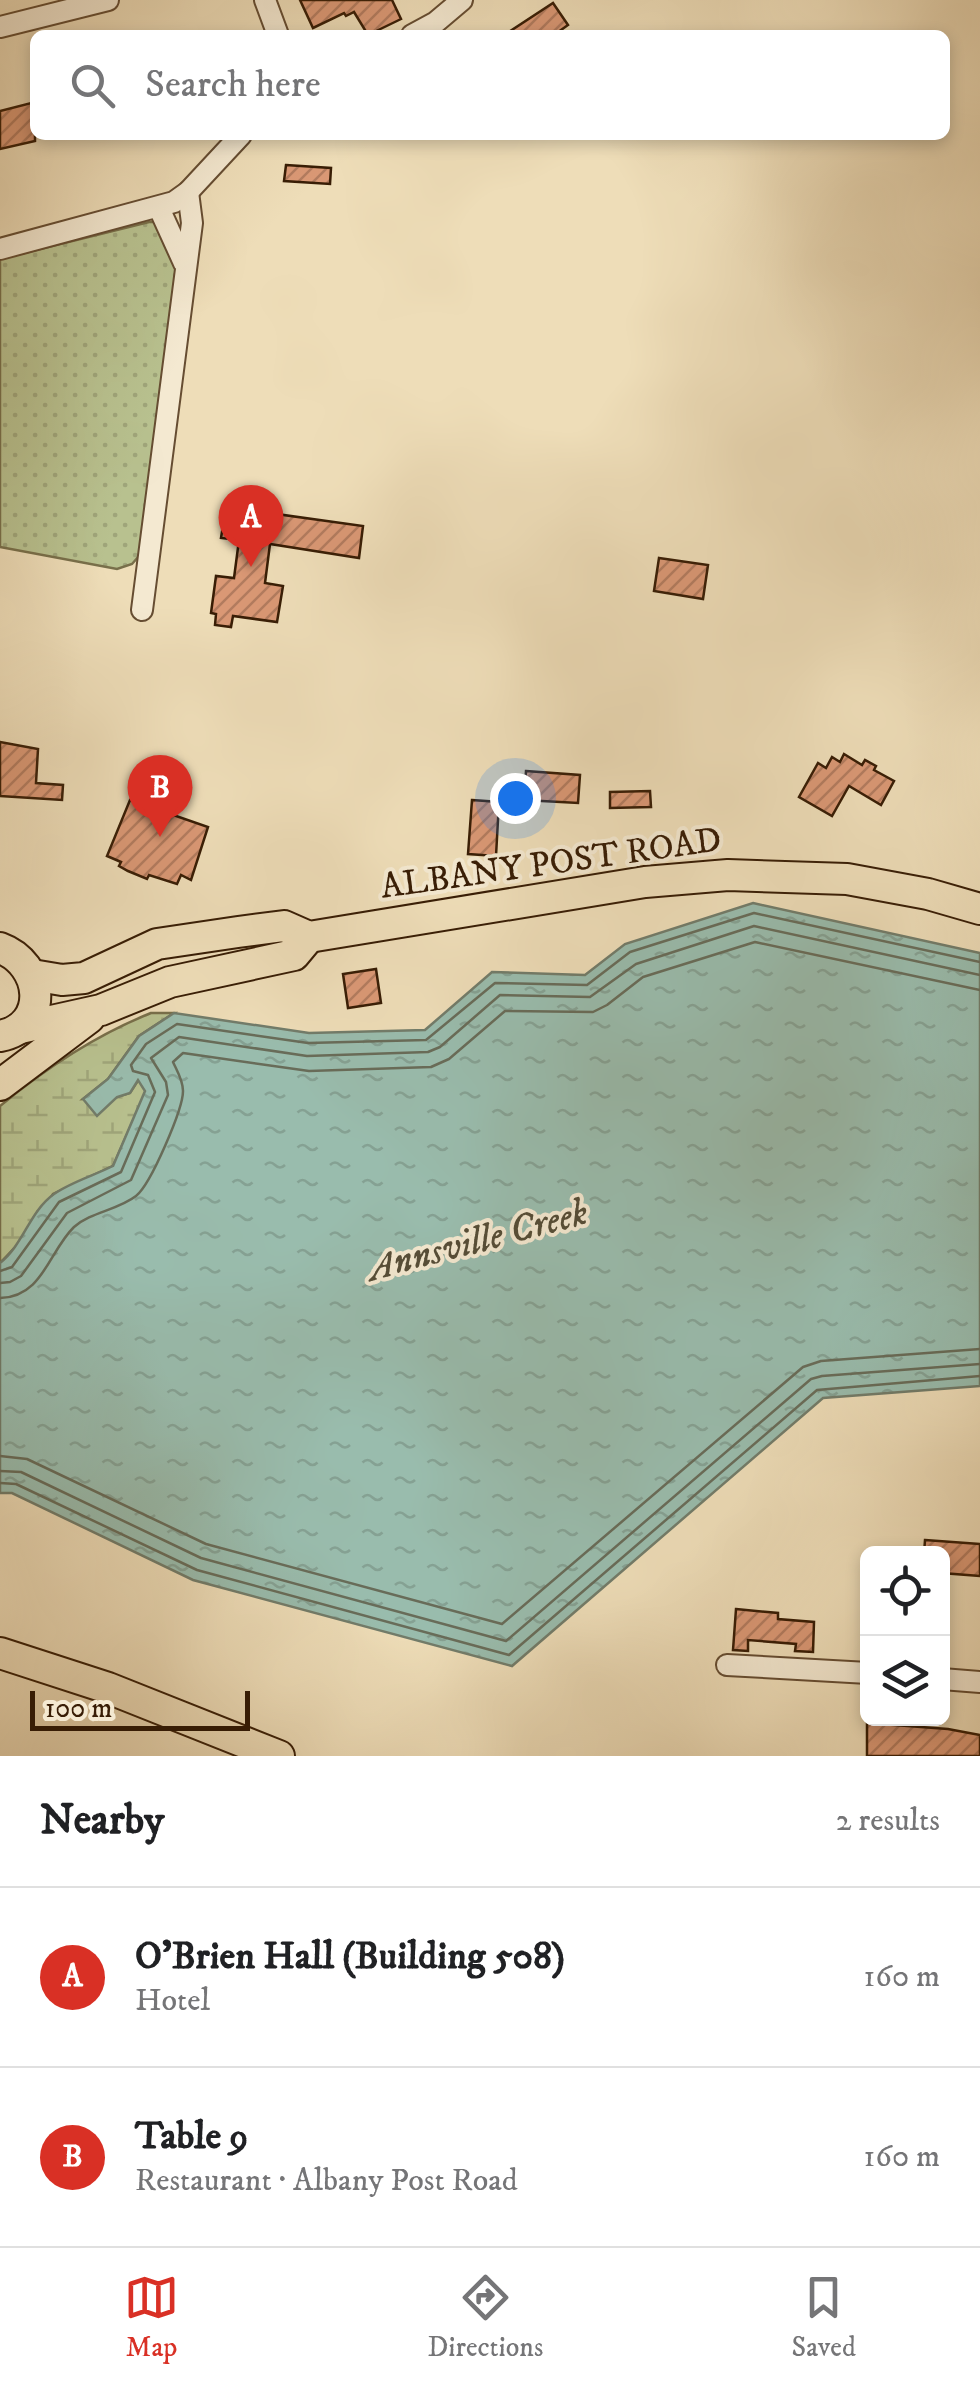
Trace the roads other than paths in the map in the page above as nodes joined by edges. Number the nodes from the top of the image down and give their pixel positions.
1 (108, 0) edge
2 (264, 0) edge
3 (462, 0) edge
4 (0, 27) edge
5 (276, 30) edge
6 (421, 30) edge
7 (236, 140) edge
8 (188, 192) junction
9 (159, 208) junction
10 (0, 249) edge
11 (185, 265) junction
12 (142, 610) dead end
13 (980, 909) edge
14 (309, 938) junction
15 (19, 962) edge
16 (101, 1010) junction
17 (7, 1035) edge
18 (0, 1086) edge
19 (0, 1654) edge
20 (727, 1665) dead end
21 (860, 1673) edge
22 (950, 1680) edge
23 (980, 1682) edge
24 (279, 1756) edge

1 - 4 street
2 - 5 street
3 - 6 street
7 - 8 street
8 - 9 street
8 - 11 street
9 - 10 street
9 - 11 street
11 - 12 street
13 - 14 highway, ALBANY POST ROAD
14 - 15 highway, ALBANY POST ROAD
14 - 16 highway, ALBANY POST ROAD
15 - 17 highway
16 - 17 highway, ALBANY POST ROAD
16 - 18 highway
19 - 24 highway
20 - 21 street
22 - 23 street

